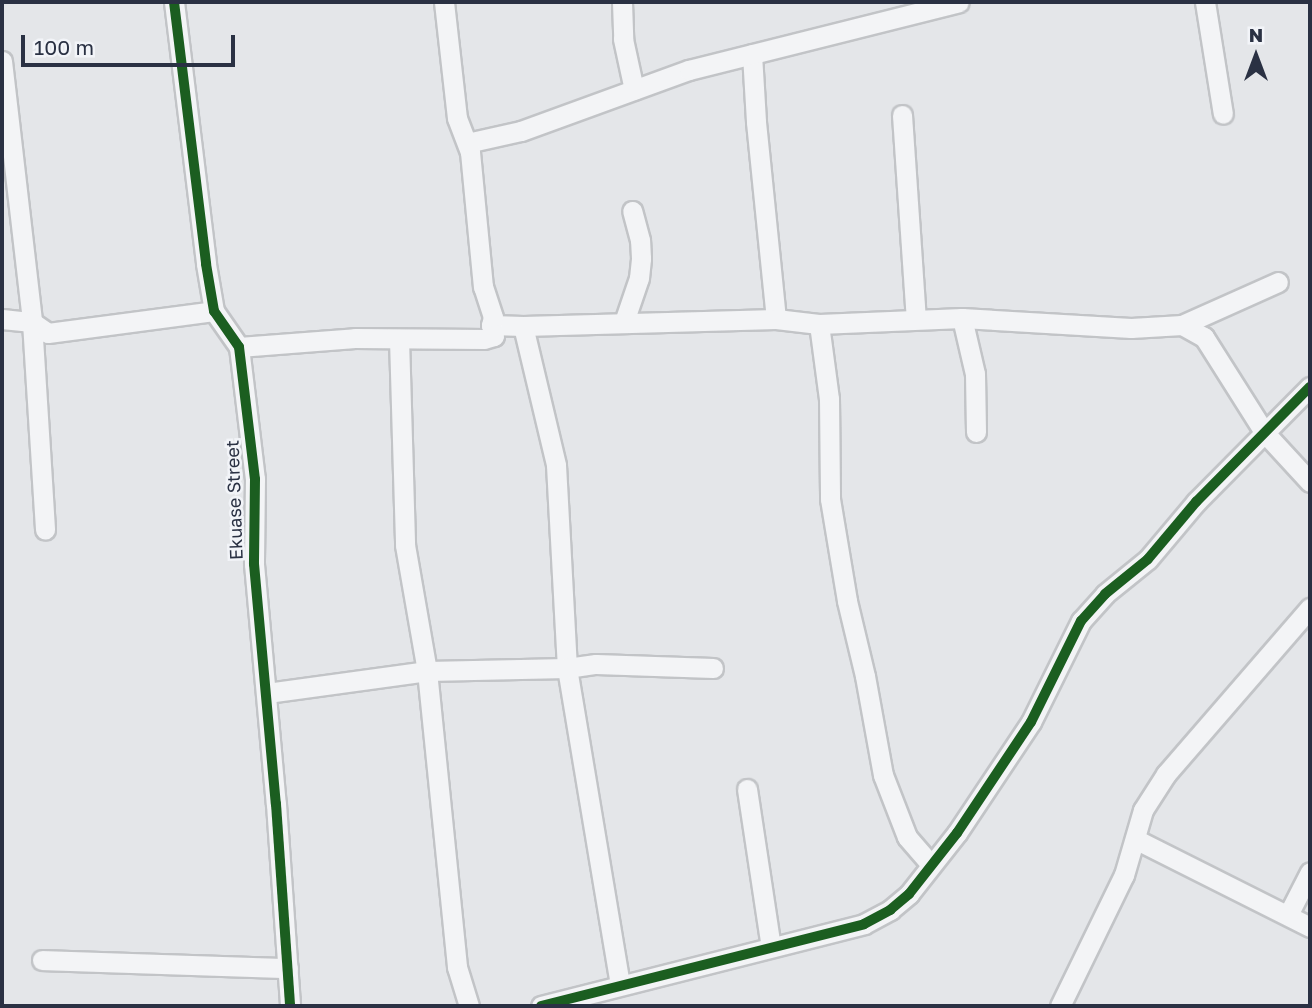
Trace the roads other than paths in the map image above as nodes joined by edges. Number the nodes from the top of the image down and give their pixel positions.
1 (174, 2) edge
2 (444, 2) edge
3 (622, 2) edge
4 (959, 2) edge
5 (1205, 2) edge
6 (917, 6) edge
7 (752, 54) junction
8 (2, 61) edge
9 (634, 90) junction
10 (1223, 114) dead end
11 (902, 115) dead end
12 (467, 143) junction
13 (632, 211) dead end
14 (1278, 282) dead end
15 (214, 311) junction
16 (2, 318) edge
17 (962, 318) junction
18 (776, 319) junction
19 (916, 319) junction
20 (32, 322) junction
21 (624, 323) junction
22 (819, 324) junction
23 (491, 325) junction
24 (1182, 325) junction
25 (523, 327) junction
26 (399, 339) junction
27 (239, 347) junction
28 (1310, 387) edge
29 (976, 432) dead end
30 (1264, 432) junction
31 (1310, 482) edge
32 (45, 530) dead end
33 (1310, 608) edge
34 (567, 668) junction
35 (713, 668) dead end
36 (427, 671) junction
37 (267, 693) junction
38 (747, 789) dead end
39 (1135, 839) junction
40 (932, 865) junction
41 (1310, 872) edge
42 (1288, 915) junction
43 (1310, 927) edge
44 (771, 947) junction
45 (42, 960) dead end
46 (288, 968) junction
47 (620, 985) junction
48 (601, 998) edge
49 (290, 1006) edge
50 (469, 1006) edge
51 (541, 1006) edge
52 (1060, 1006) edge

1 - 15 street, Ekuase Street
2 - 12 street
3 - 9 street
4 - 6 street
5 - 10 street
6 - 7 street
7 - 9 street
7 - 18 street
8 - 20 street
9 - 12 street
11 - 19 street
12 - 23 street
13 - 21 street
14 - 24 street
15 - 20 street
15 - 27 street, Ekuase Street
16 - 20 street
17 - 19 street
17 - 24 street
17 - 29 street
18 - 21 street
18 - 22 street
19 - 22 street
20 - 32 street
21 - 25 street
22 - 40 street
23 - 25 street
23 - 26 street
24 - 30 street
25 - 34 street
26 - 27 street
26 - 36 street
27 - 37 street, Ekuase Street
28 - 30 street
30 - 31 street
30 - 40 street
33 - 39 street
34 - 35 street
34 - 36 street
34 - 47 street
36 - 37 street
36 - 50 street
37 - 46 street, Ekuase Street
38 - 44 street
39 - 42 street
39 - 52 street
40 - 44 street
41 - 42 street
42 - 43 street
44 - 47 street
45 - 46 street
46 - 49 street, Ekuase Street
47 - 48 street
48 - 51 street

